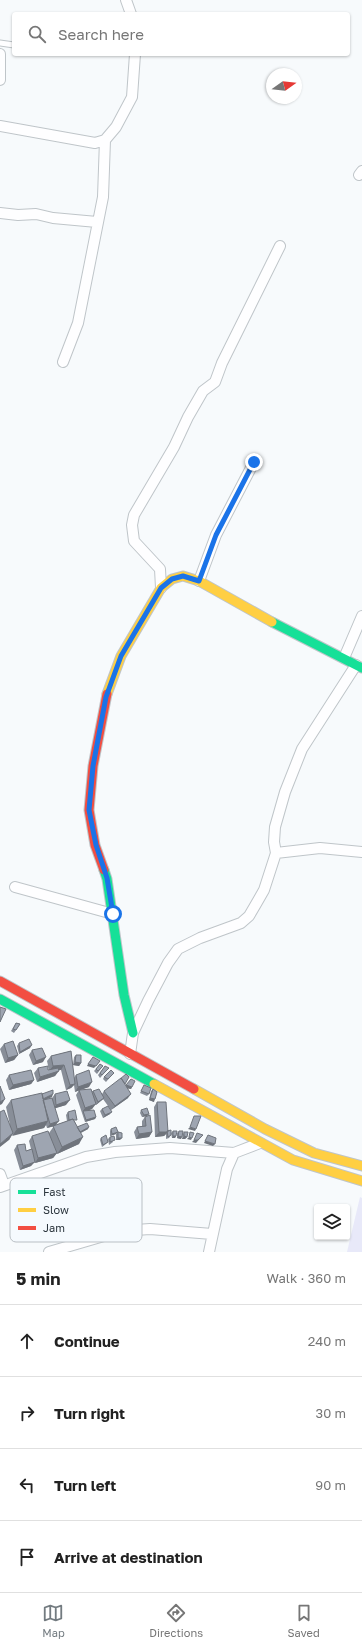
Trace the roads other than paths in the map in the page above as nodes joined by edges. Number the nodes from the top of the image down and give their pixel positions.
1 (126, 0) edge
2 (130, 12) edge
3 (0, 43) edge
4 (12, 45) edge
5 (0, 54) edge
6 (135, 56) edge
7 (0, 80) edge
8 (0, 126) edge
9 (105, 140) junction
10 (0, 213) edge
11 (97, 222) junction
12 (280, 246) dead end
13 (63, 362) dead end
14 (254, 462) dead end
15 (199, 581) junction
16 (161, 588) junction
17 (362, 616) edge
18 (344, 658) junction
19 (359, 666) edge
20 (362, 852) edge
21 (276, 853) junction
22 (15, 887) dead end
23 (113, 914) junction
24 (0, 981) edge
25 (0, 998) edge
26 (133, 1033) junction
27 (130, 1054) junction
28 (260, 1142) junction
29 (234, 1152) junction
30 (362, 1166) edge
31 (0, 1174) edge
32 (25, 1178) edge
33 (362, 1181) edge
34 (2, 1186) edge
35 (142, 1230) edge
36 (212, 1234) junction
37 (89, 1242) edge
38 (72, 1248) edge
39 (49, 1252) edge
40 (209, 1252) edge

1 - 2 street
3 - 4 lane
5 - 7 street
6 - 9 street
8 - 9 street
9 - 11 street
10 - 11 street
11 - 13 street
12 - 16 street
14 - 15 street
15 - 16 street
15 - 18 street
16 - 23 street
17 - 18 street
18 - 19 street
19 - 21 street
20 - 21 street
21 - 26 street
22 - 23 street
23 - 26 street
24 - 27 street
25 - 28 street
26 - 27 street
27 - 30 street
28 - 29 street
28 - 33 street
29 - 32 street
29 - 36 street
31 - 34 street
35 - 36 street
36 - 40 street
37 - 38 street
38 - 39 street

